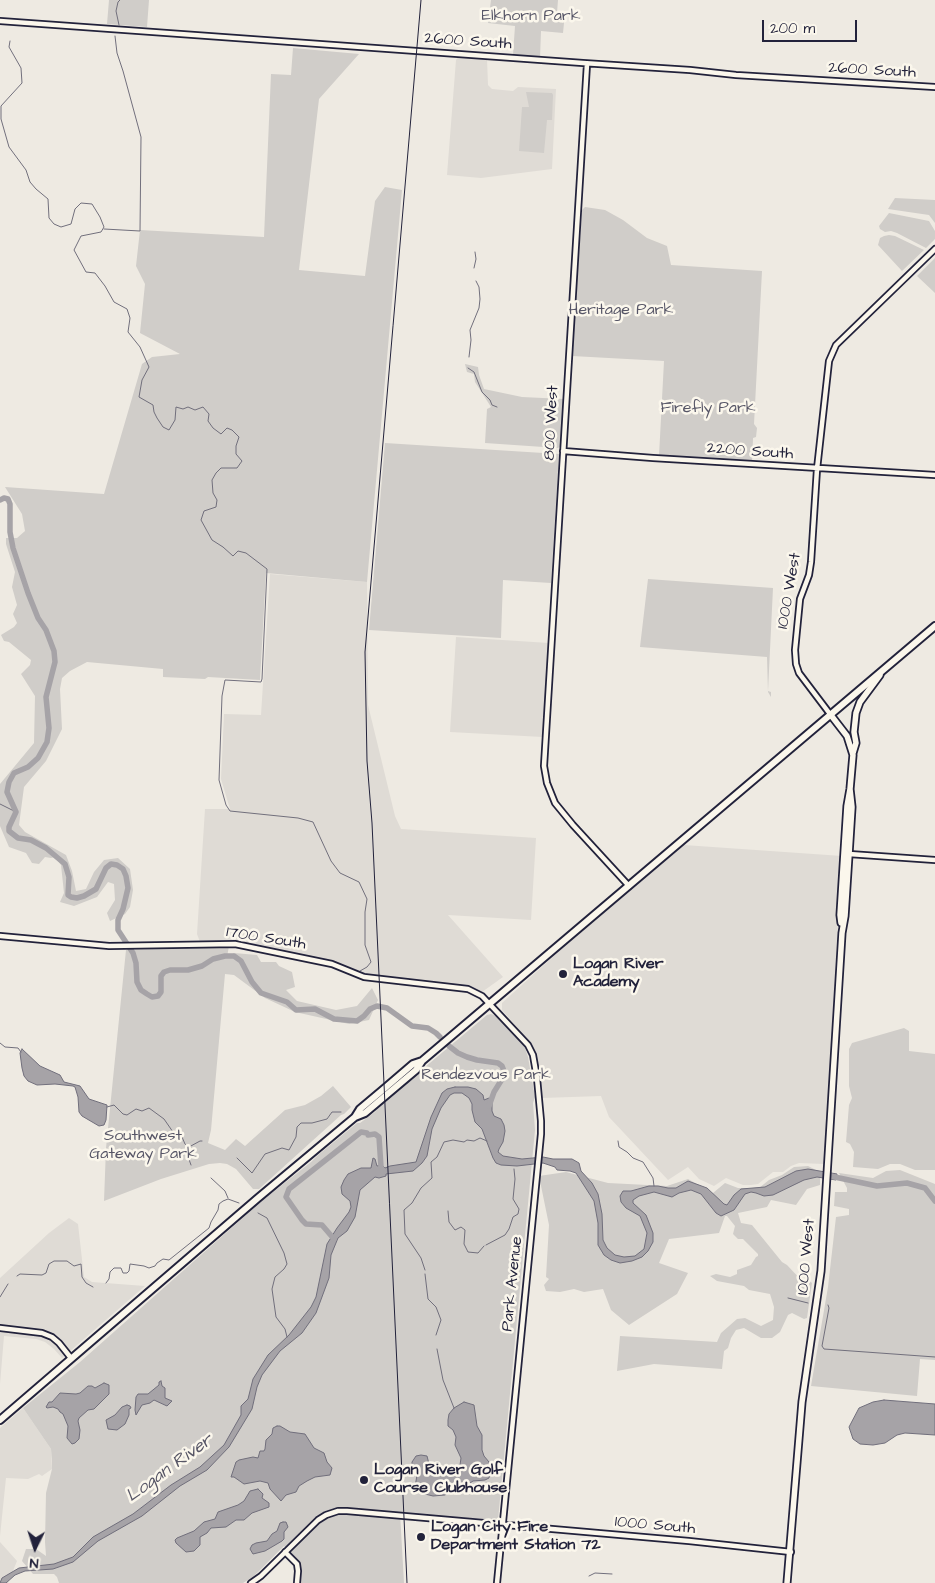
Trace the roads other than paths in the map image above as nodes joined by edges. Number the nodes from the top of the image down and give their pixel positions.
1 (0, 21) edge
2 (587, 64) junction
3 (935, 87) edge
4 (935, 249) edge
5 (563, 451) junction
6 (817, 468) junction
7 (935, 475) edge
8 (935, 626) edge
9 (883, 670) junction
10 (830, 714) junction
11 (853, 755) junction
12 (850, 790) junction
13 (847, 854) junction
14 (935, 860) edge
15 (629, 886) junction
16 (842, 932) junction
17 (0, 936) edge
18 (489, 1003) junction
19 (0, 1328) edge
20 (71, 1358) junction
21 (1, 1421) edge
22 (502, 1525) junction
23 (285, 1552) junction
24 (791, 1552) junction
25 (251, 1583) edge
26 (297, 1583) edge
27 (497, 1583) edge
28 (788, 1583) edge

1 - 2 street, 2600 South
2 - 3 street, 2600 South
2 - 5 street, 800 West
4 - 6 street, 1000 West
5 - 6 street, 2200 South
5 - 15 street, 800 West
6 - 7 street, 2200 South
6 - 10 street, 1000 West
8 - 9 highway
9 - 10 highway
9 - 11 main road
10 - 11 main road, 1000 West
10 - 15 highway
11 - 12 main road, 1000 West
12 - 13 main road, 1000 West
12 - 13 main road, 1000 West
13 - 14 street
13 - 16 main road, 1000 West
13 - 16 main road, 1000 West
15 - 18 highway
16 - 24 main road, 1000 West
17 - 18 street, 1700 South
18 - 20 highway
18 - 22 street, Park Avenue
19 - 20 street
20 - 21 highway
22 - 23 street, 1000 South
22 - 24 street, 1000 South
22 - 27 street, Park Avenue
23 - 25 street
23 - 26 street
24 - 28 main road, 1000 West

